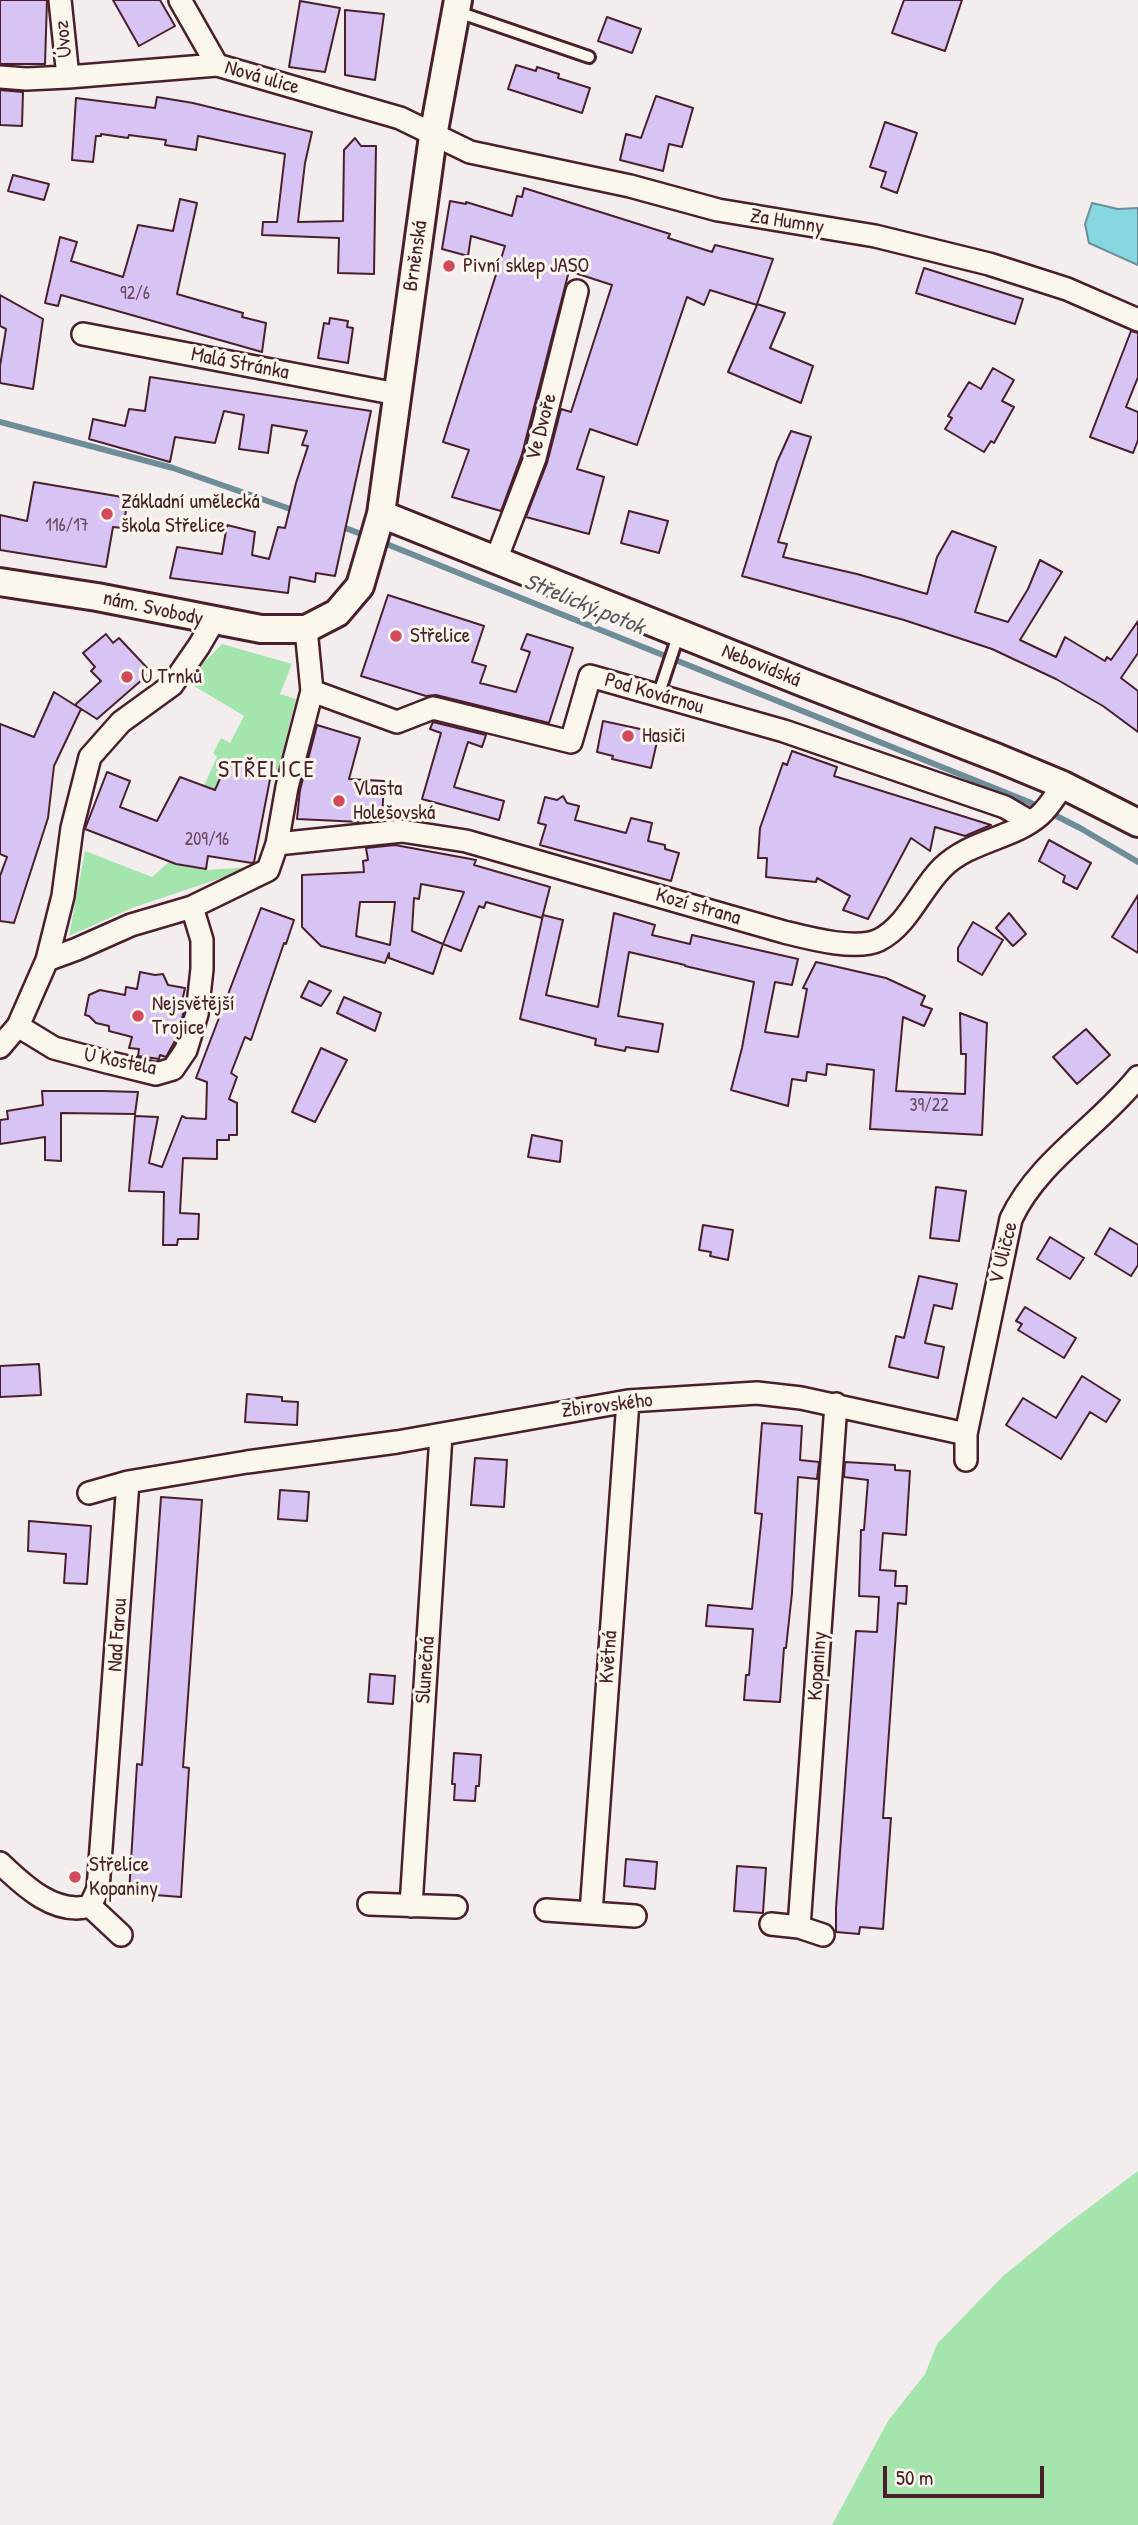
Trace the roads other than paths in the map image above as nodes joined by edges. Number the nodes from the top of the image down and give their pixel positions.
1 (60, 0) edge
2 (180, 0) edge
3 (457, 6) edge
4 (589, 57) dead end
5 (217, 65) junction
6 (0, 77) edge
7 (68, 77) junction
8 (433, 135) junction
9 (577, 291) dead end
10 (1138, 320) edge
11 (83, 334) dead end
12 (397, 394) junction
13 (376, 532) junction
14 (496, 560) junction
15 (0, 582) edge
16 (213, 621) junction
17 (306, 629) junction
18 (679, 633) junction
19 (661, 687) junction
20 (312, 691) junction
21 (784, 731) joint
22 (1045, 806) junction
23 (1138, 824) edge
24 (277, 844) junction
25 (192, 907) junction
26 (47, 960) junction
27 (18, 1026) junction
28 (0, 1047) edge
29 (1138, 1077) edge
30 (628, 1401) junction
31 (836, 1404) junction
32 (966, 1434) junction
33 (441, 1435) junction
34 (966, 1460) dead end
35 (128, 1482) junction
36 (89, 1493) dead end
37 (0, 1863) edge
38 (369, 1904) dead end
39 (90, 1906) junction
40 (411, 1906) junction
41 (456, 1907) dead end
42 (546, 1910) dead end
43 (591, 1913) junction
44 (635, 1916) dead end
45 (771, 1924) dead end
46 (799, 1927) junction
47 (121, 1935) dead end
48 (823, 1935) dead end

1 - 7 street, Úvoz
2 - 5 street
3 - 4 lane
3 - 8 street, Brněnská
5 - 7 street, Nová ulice
5 - 8 street, Nová ulice
6 - 7 street, Nová ulice
8 - 10 street, Za Humny
8 - 12 street, Brněnská
9 - 14 street, Ve Dvoře
11 - 12 street, Malá Stránka
12 - 13 street, Brněnská
13 - 14 street, Nebovidská
13 - 17 street, nám. Svobody
14 - 18 street, Nebovidská
15 - 16 street, nám. Svobody
16 - 17 street, nám. Svobody
16 - 26 street
17 - 20 street
18 - 19 lane
18 - 22 street, Nebovidská
19 - 20 street, Pod Kovárnou
19 - 21 street, Pod Kovárnou
20 - 24 street
21 - 22 street, Nebovidská
22 - 23 street, Nebovidská
22 - 24 street, Kozí strana
24 - 25 street
25 - 26 street
25 - 27 street, U Kostela
26 - 27 street
27 - 28 street
29 - 32 street, V Uličce
30 - 31 street, Zbirovského
30 - 33 street, Zbirovského
30 - 43 street, Květná
31 - 32 street, Zbirovského
31 - 46 street, Kopaniny
32 - 34 street, V Uličce
33 - 35 street, Zbirovského
33 - 40 street, Slunečná
35 - 36 street
35 - 39 street, Nad Farou
37 - 39 street
38 - 40 street
39 - 47 street
40 - 41 street
42 - 43 street
43 - 44 street
45 - 46 street
46 - 48 street

